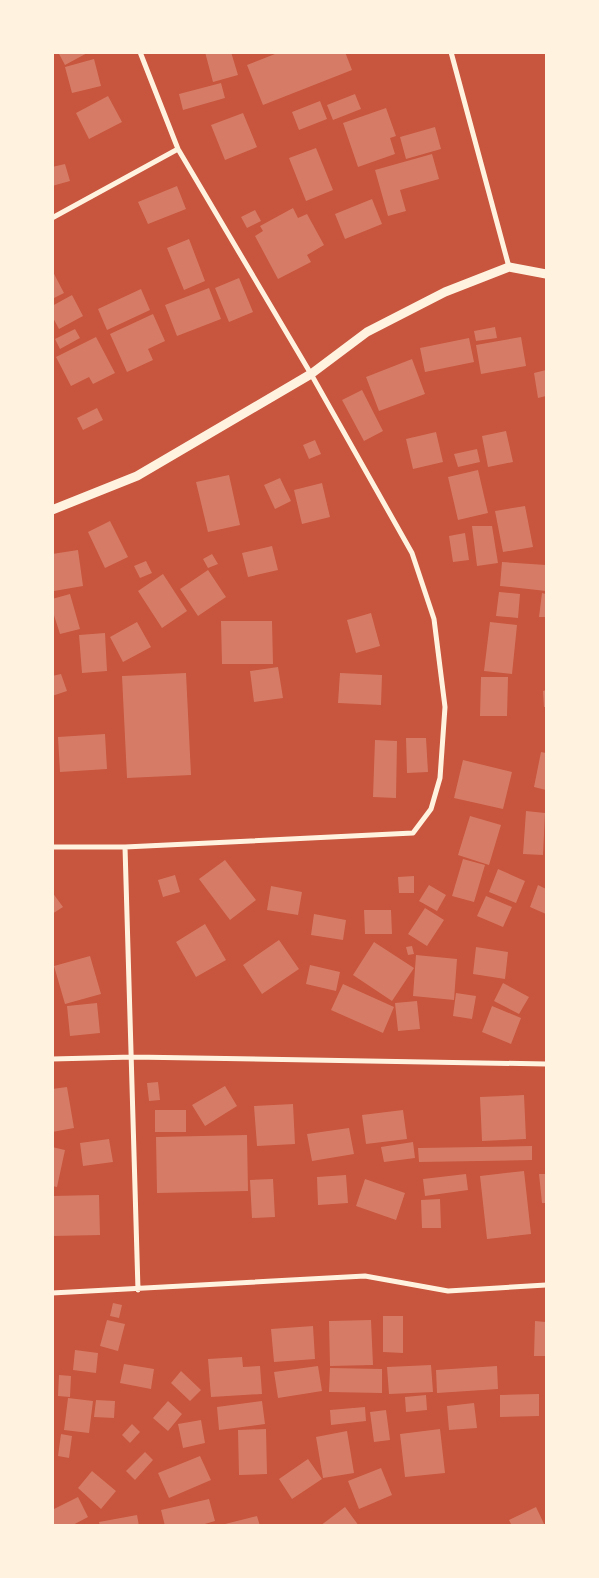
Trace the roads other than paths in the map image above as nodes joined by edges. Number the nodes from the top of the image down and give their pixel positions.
1 (140, 52) edge
2 (451, 52) edge
3 (178, 149) junction
4 (52, 218) edge
5 (509, 267) junction
6 (546, 274) edge
7 (311, 374) junction
8 (52, 510) edge
9 (52, 847) edge
10 (125, 847) junction
11 (133, 1057) junction
12 (52, 1059) edge
13 (546, 1064) edge
14 (546, 1285) edge
15 (138, 1290) junction
16 (52, 1293) edge

1 - 3 street
2 - 5 street
3 - 4 street
3 - 7 street
5 - 6 street
5 - 7 street
7 - 8 street
7 - 10 street
9 - 10 street
10 - 11 street
11 - 12 street
11 - 13 street
11 - 15 street
14 - 15 street
15 - 16 street

